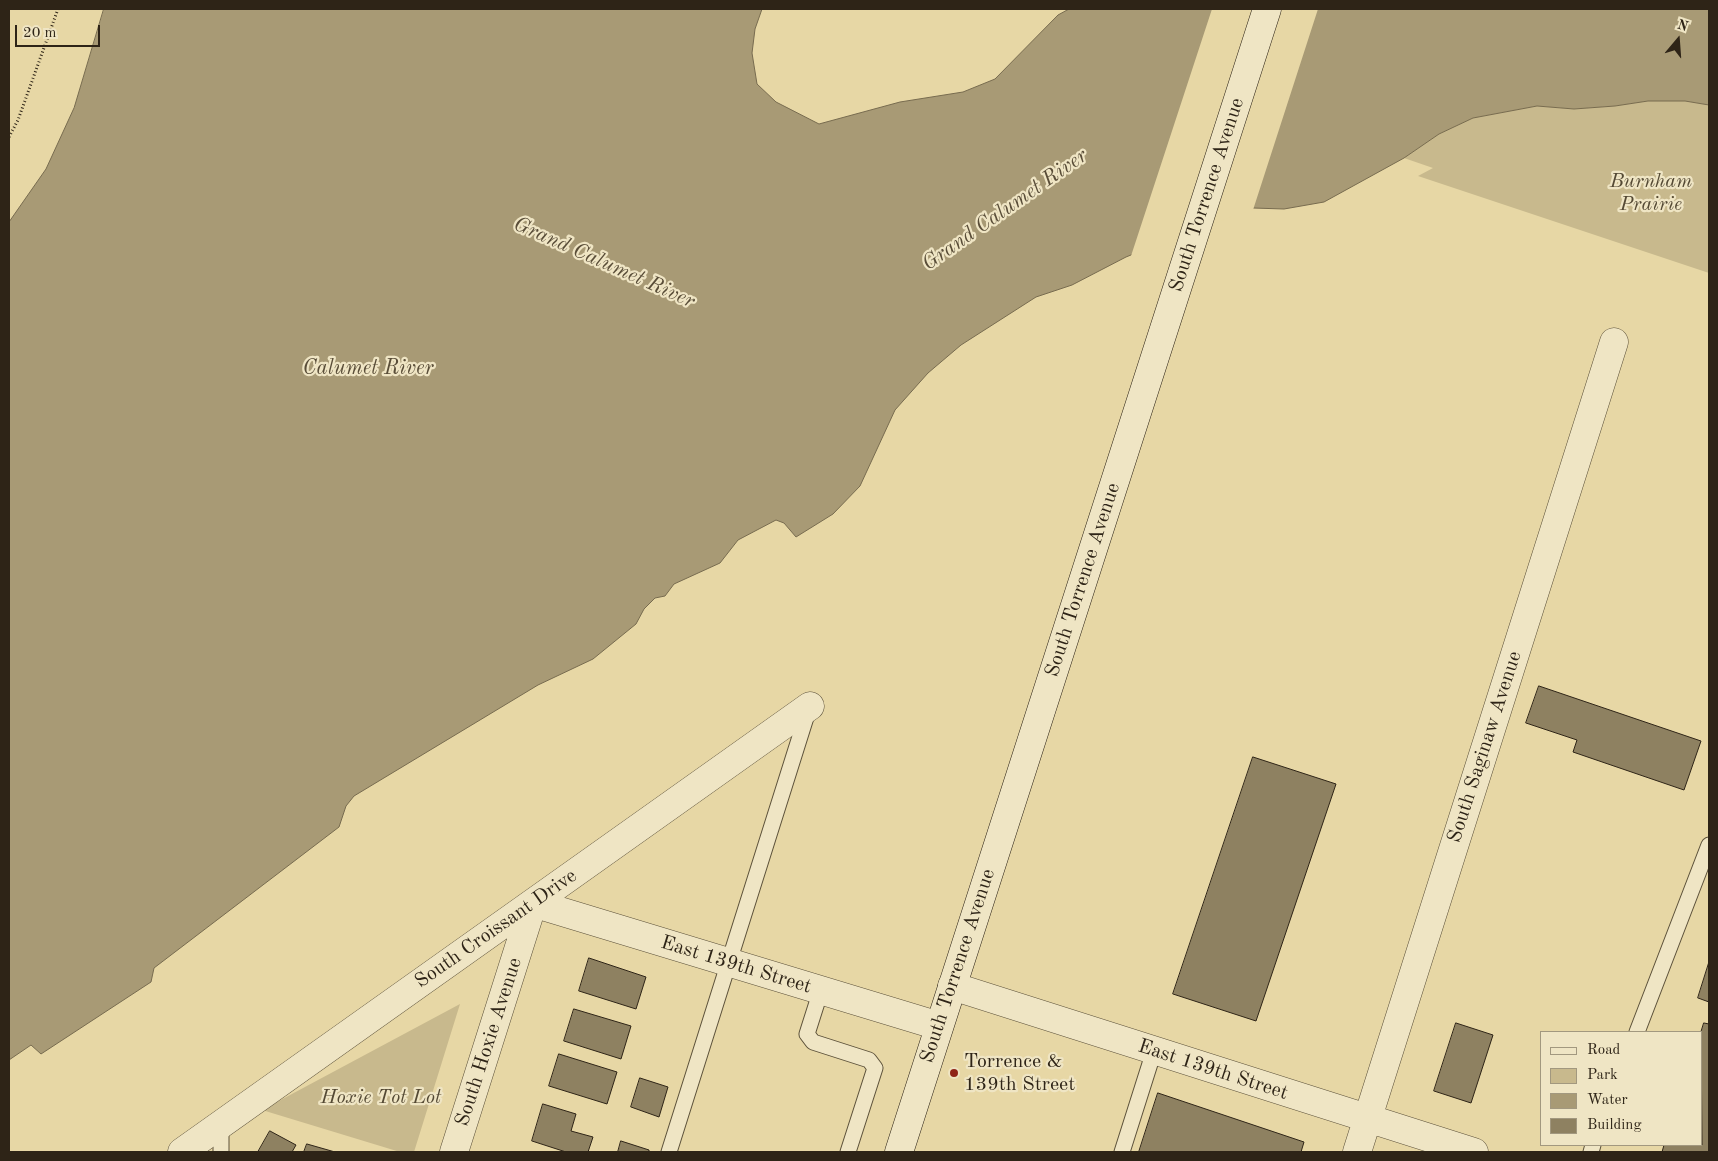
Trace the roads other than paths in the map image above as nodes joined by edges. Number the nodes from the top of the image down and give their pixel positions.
1 (1267, 9) edge
2 (1614, 342) dead end
3 (810, 706) joint
4 (1709, 845) edge
5 (533, 903) junction
6 (729, 962) junction
7 (952, 986) junction
8 (821, 990) junction
9 (939, 1026) junction
10 (1637, 1031) edge
11 (1154, 1051) junction
12 (1367, 1120) junction
13 (221, 1124) junction
14 (182, 1152) edge
15 (221, 1152) edge
16 (454, 1152) edge
17 (669, 1152) edge
18 (848, 1152) edge
19 (899, 1152) edge
20 (1122, 1152) edge
21 (1357, 1152) edge
22 (1474, 1152) edge

1 - 7 street, South Torrence Avenue
2 - 12 street, South Saginaw Avenue
3 - 5 street, South Croissant Drive
3 - 6 lane
4 - 10 lane
5 - 6 street, East 139th Street
5 - 13 street, South Croissant Drive
5 - 16 street, South Hoxie Avenue
6 - 8 street, East 139th Street
6 - 17 lane
7 - 9 street, South Torrence Avenue
7 - 11 street, East 139th Street
8 - 9 street, East 139th Street
8 - 18 lane
9 - 19 street, South Torrence Avenue
11 - 12 street, East 139th Street
11 - 20 lane
12 - 21 street, South Saginaw Avenue
12 - 22 street, East 139th Street
13 - 14 street, South Croissant Drive
13 - 15 lane

